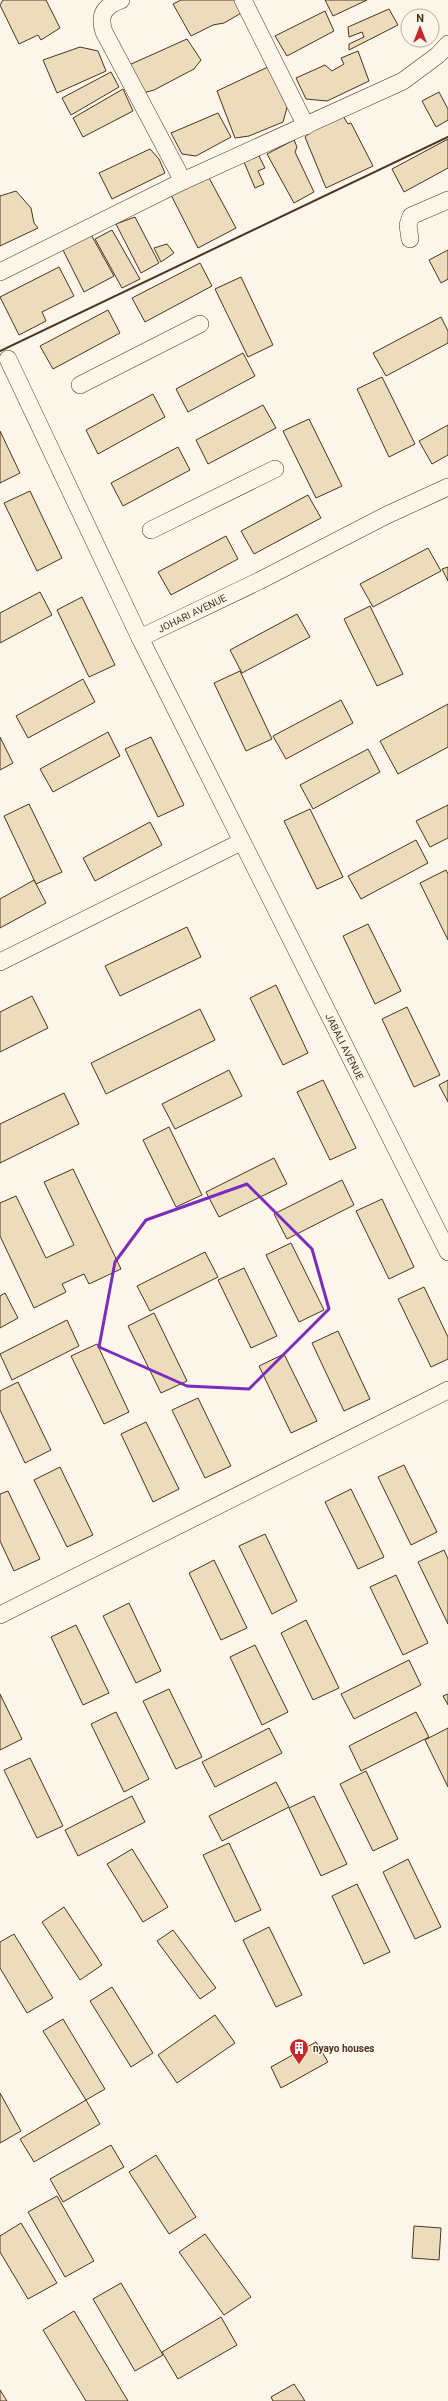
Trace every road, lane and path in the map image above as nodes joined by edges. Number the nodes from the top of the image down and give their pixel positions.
1 (121, 0) edge
2 (242, 0) edge
3 (448, 44) edge
4 (306, 126) junction
5 (183, 181) junction
6 (448, 200) edge
7 (410, 239) dead end
8 (0, 272) edge
9 (200, 324) dead end
10 (8, 359) dead end
11 (80, 385) dead end
12 (275, 469) dead end
13 (448, 487) edge
14 (151, 530) dead end
15 (140, 638) junction
16 (242, 842) junction
17 (0, 962) edge
18 (448, 1252) edge
19 (448, 1390) edge
20 (0, 1615) edge

1 - 5 street
2 - 4 street
3 - 4 street
4 - 5 street
5 - 8 street
6 - 7 street
9 - 11 street
10 - 15 street
12 - 14 street
13 - 15 street, JOHARI AVENUE
15 - 16 street
16 - 17 street
16 - 18 street, JABALI AVENUE
19 - 20 street

